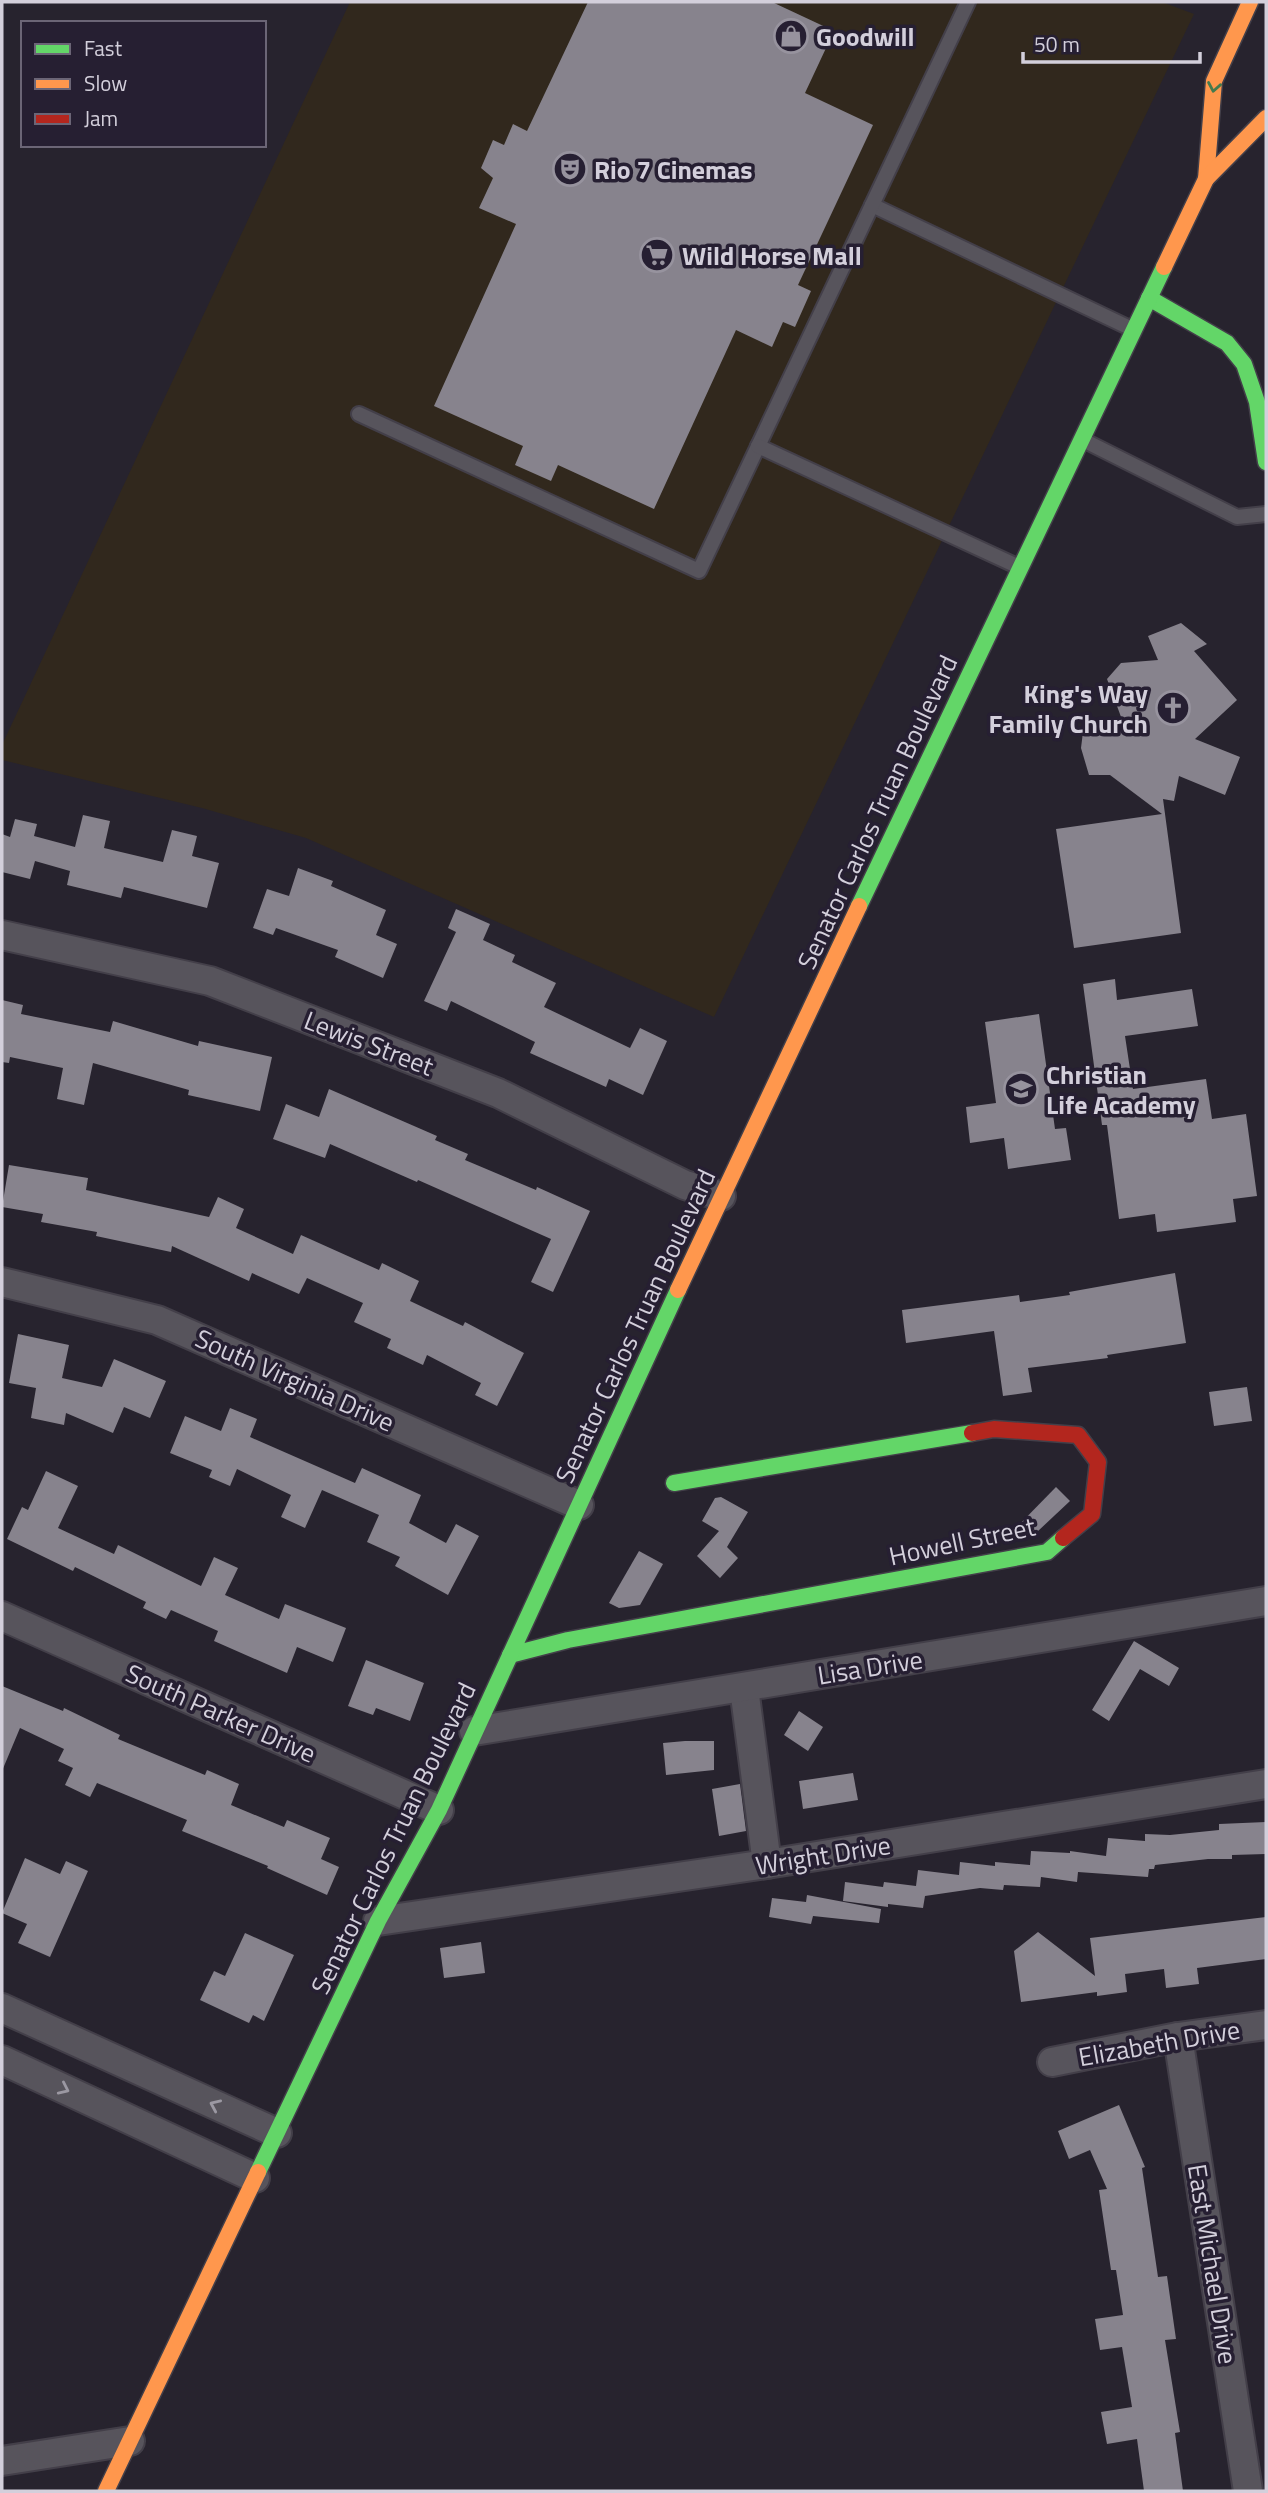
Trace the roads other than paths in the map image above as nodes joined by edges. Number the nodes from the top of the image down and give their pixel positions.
1 (968, 2) edge
2 (1248, 2) edge
3 (1266, 8) edge
4 (1266, 118) edge
5 (1206, 179) junction
6 (872, 205) junction
7 (1149, 298) junction
8 (1133, 330) junction
9 (359, 414) dead end
10 (1082, 440) junction
11 (758, 446) junction
12 (1266, 463) edge
13 (1266, 514) edge
14 (1020, 568) junction
15 (2, 934) edge
16 (721, 1196) junction
17 (2, 1282) edge
18 (674, 1483) dead end
19 (579, 1505) junction
20 (1266, 1601) edge
21 (2, 1616) edge
22 (510, 1655) junction
23 (744, 1688) junction
24 (474, 1731) junction
25 (1266, 1784) edge
26 (439, 1810) junction
27 (767, 1864) junction
28 (378, 1921) junction
29 (2, 2008) edge
30 (1266, 2025) edge
31 (1178, 2037) junction
32 (2, 2060) edge
33 (1052, 2062) dead end
34 (277, 2133) junction
35 (255, 2178) junction
36 (130, 2441) junction
37 (2, 2461) edge
38 (106, 2491) edge
39 (1248, 2491) edge

1 - 6 lane
2 - 3 main road
2 -> 5 main road, Senator Carlos Truan Boulevard
4 - 5 main road, Senator Carlos Truan Boulevard
5 - 7 main road, Senator Carlos Truan Boulevard
6 - 8 lane
6 - 11 lane
7 - 8 main road, Senator Carlos Truan Boulevard
7 - 12 main road
8 - 10 main road, Senator Carlos Truan Boulevard
9 - 11 lane
10 - 13 lane
10 - 14 main road, Senator Carlos Truan Boulevard
11 - 14 lane
14 - 16 main road, Senator Carlos Truan Boulevard
15 - 16 street, Lewis Street
16 - 19 main road, Senator Carlos Truan Boulevard
17 - 19 street, South Virginia Drive
18 - 22 main road, Howell Street
19 - 22 main road, Senator Carlos Truan Boulevard
20 - 23 street, Lisa Drive
21 - 26 street, South Parker Drive
22 - 24 main road, Senator Carlos Truan Boulevard
23 - 24 street, Lisa Drive
23 - 27 street
24 - 26 main road, Senator Carlos Truan Boulevard
25 - 27 street, Wright Drive
26 - 28 main road, Senator Carlos Truan Boulevard
27 - 28 street, Wright Drive
28 - 34 main road, Senator Carlos Truan Boulevard
34 -> 29 street
30 - 31 street, Elizabeth Drive
31 - 33 street, Elizabeth Drive
31 - 39 street, East Michael Drive
32 -> 35 street
34 - 35 main road, Senator Carlos Truan Boulevard
35 - 36 main road, Senator Carlos Truan Boulevard
36 - 37 street
36 - 38 main road, Senator Carlos Truan Boulevard

